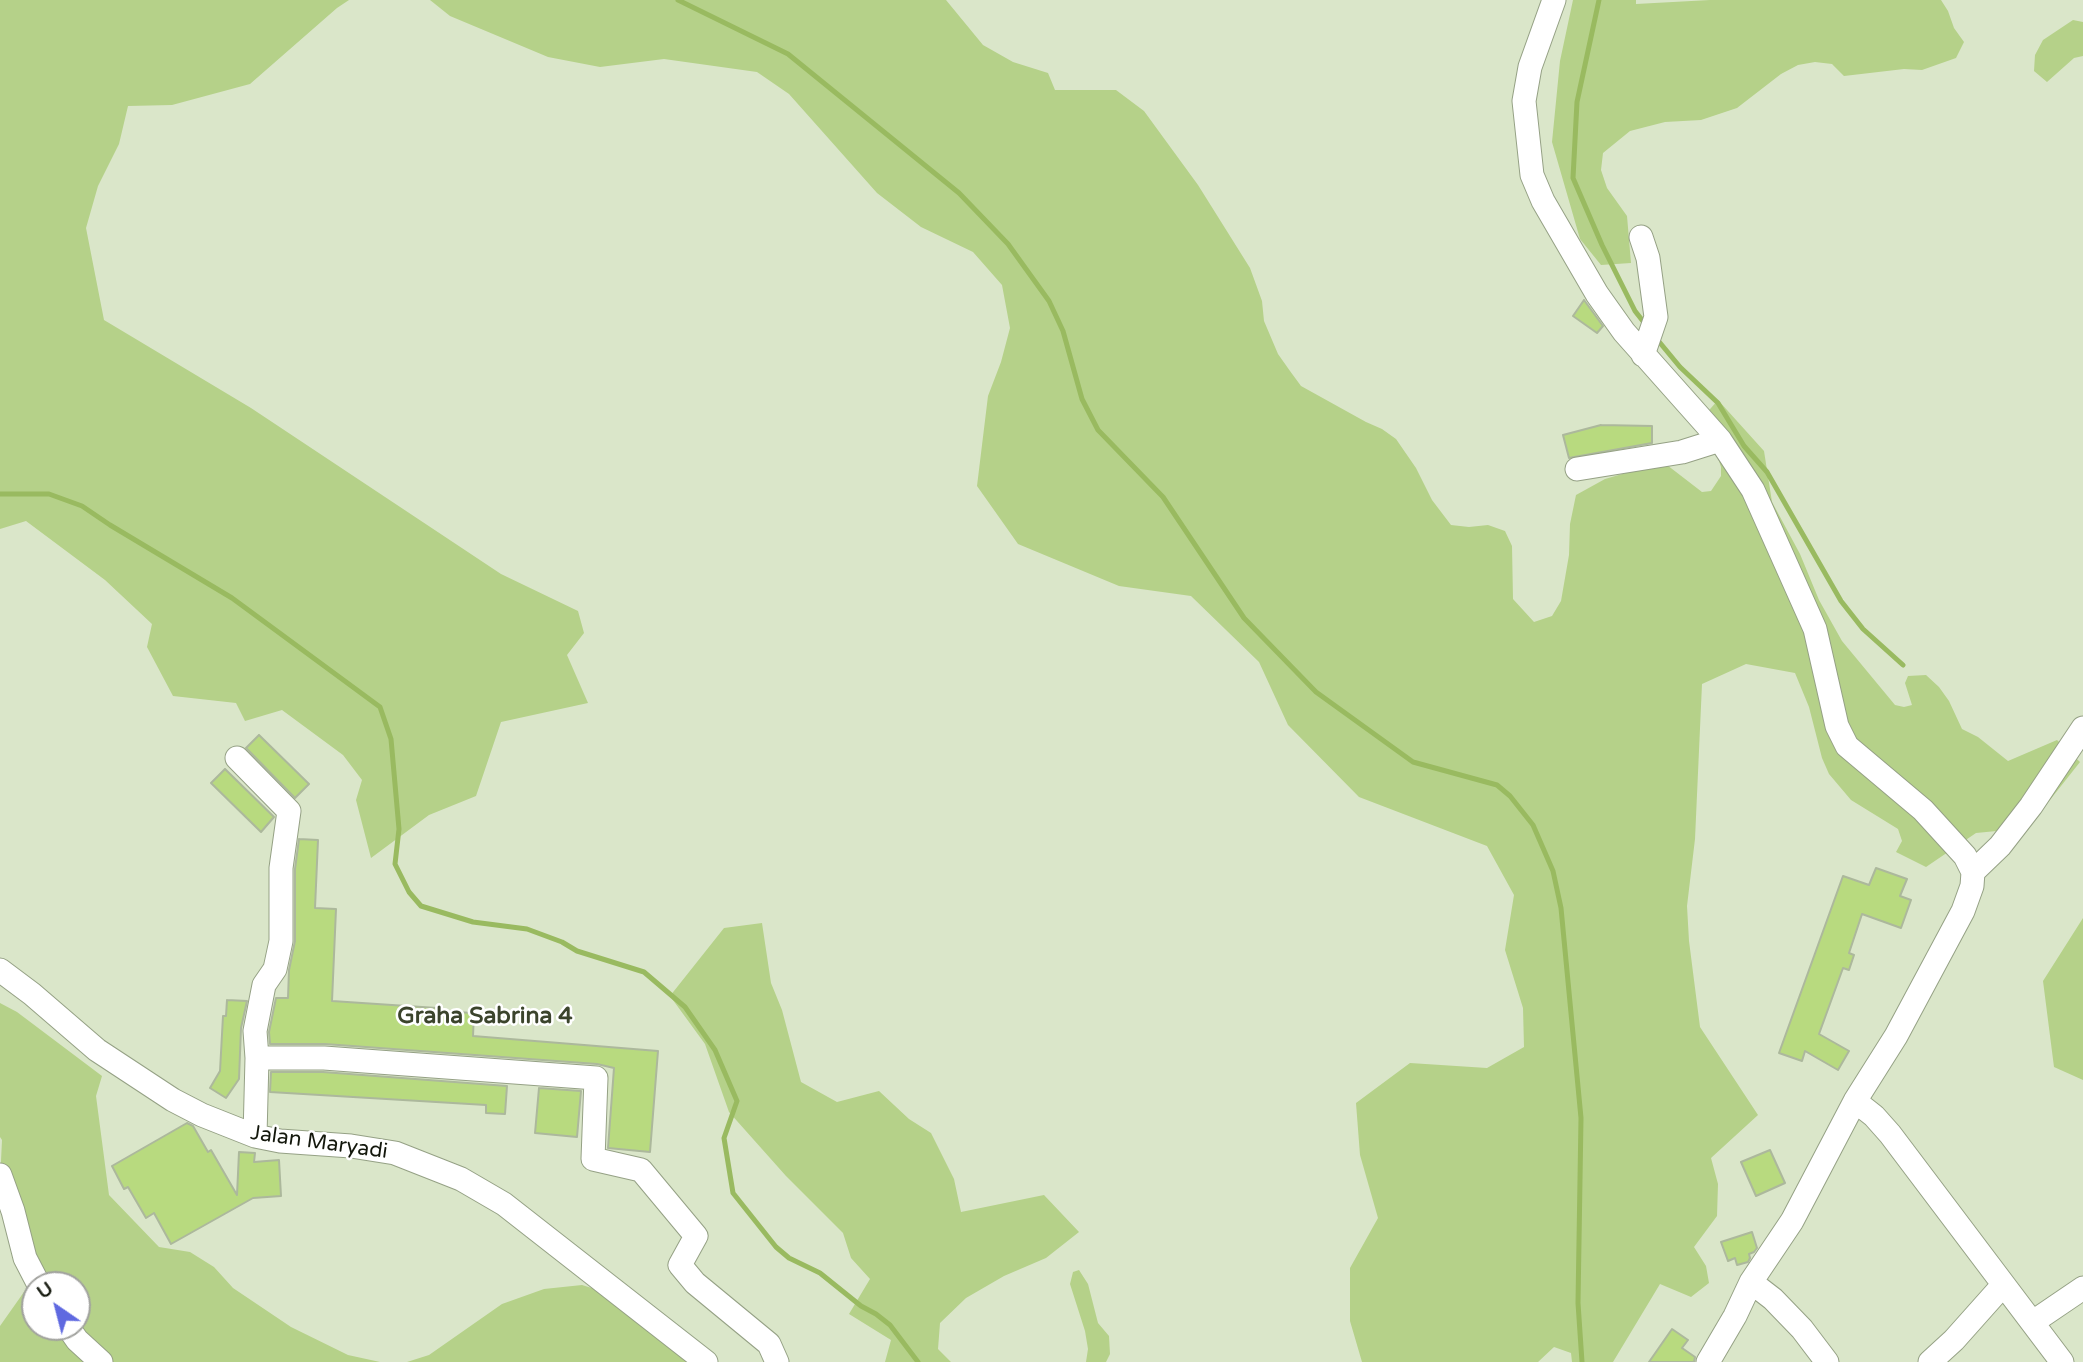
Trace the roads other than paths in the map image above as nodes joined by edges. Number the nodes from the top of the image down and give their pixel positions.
1 (1554, 0) edge
2 (1641, 237) dead end
3 (1646, 348) junction
4 (1720, 440) junction
5 (1577, 469) dead end
6 (2083, 728) edge
7 (237, 758) dead end
8 (1973, 872) junction
9 (0, 970) edge
10 (257, 1058) junction
11 (1854, 1101) junction
12 (255, 1136) junction
13 (0, 1175) edge
14 (32, 1271) edge
15 (1751, 1282) junction
16 (2003, 1284) junction
17 (2083, 1288) edge
18 (2033, 1322) junction
19 (78, 1341) edge
20 (101, 1362) edge
21 (706, 1362) edge
22 (777, 1362) edge
23 (1707, 1362) edge
24 (1827, 1362) edge
25 (1930, 1362) edge
26 (2062, 1362) edge

1 - 3 street
2 - 3 street
3 - 4 street
4 - 5 street
4 - 8 street
6 - 8 street
7 - 10 street
8 - 11 street
9 - 12 street, Jalan Maryadi
10 - 12 street
10 - 22 street
11 - 15 street
11 - 16 street
12 - 21 street, Jalan Maryadi
13 - 14 street
15 - 23 street
15 - 24 street
16 - 18 street
16 - 25 street
17 - 18 street
18 - 26 street
19 - 20 street

